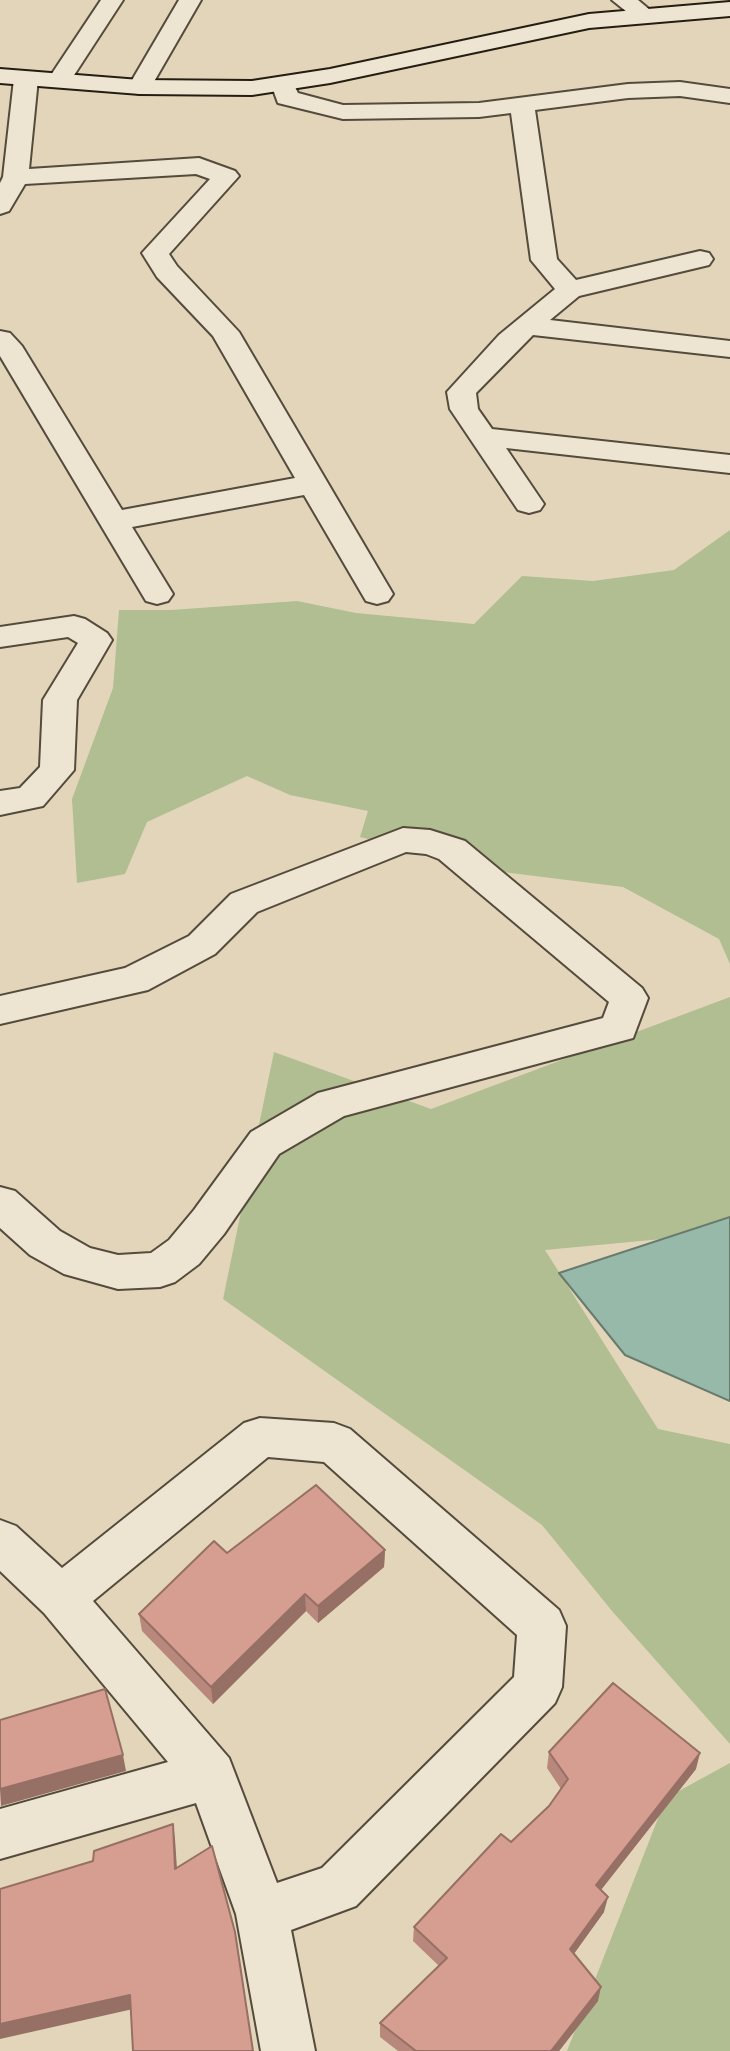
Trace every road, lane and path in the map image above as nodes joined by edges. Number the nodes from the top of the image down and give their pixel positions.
1 (112, 0) edge
2 (190, 0) edge
3 (622, 0) edge
4 (730, 9) edge
5 (645, 15) junction
6 (0, 76) edge
7 (26, 79) junction
8 (59, 81) junction
9 (283, 84) junction
10 (140, 87) junction
11 (730, 96) edge
12 (522, 107) junction
13 (16, 177) junction
14 (0, 206) edge
15 (700, 259) dead end
16 (570, 290) junction
17 (526, 326) junction
18 (0, 339) edge
19 (730, 349) edge
20 (484, 437) junction
21 (730, 464) edge
22 (313, 484) junction
23 (528, 504) dead end
24 (113, 521) junction
25 (157, 594) dead end
26 (377, 594) dead end
27 (0, 638) edge
28 (0, 803) edge
29 (0, 1010) edge
30 (0, 1203) edge
31 (0, 1541) edge
32 (61, 1598) junction
33 (211, 1775) junction
34 (0, 1834) edge
35 (262, 1914) junction
36 (288, 2051) edge

1 - 8 street
2 - 10 street
3 - 5 street
4 - 5 street
5 - 9 street
6 - 7 street
7 - 8 street
7 - 13 street
8 - 10 street
9 - 10 street
9 - 12 street
11 - 12 street
12 - 16 street
13 - 14 street
13 - 22 street
15 - 16 street
16 - 17 street
17 - 19 street
17 - 20 street
18 - 24 street
20 - 21 street
20 - 23 street
22 - 24 street
22 - 26 street
24 - 25 street
27 - 28 street
29 - 30 street
31 - 32 street
32 - 33 street
32 - 35 street
33 - 34 street
33 - 35 street
35 - 36 street

